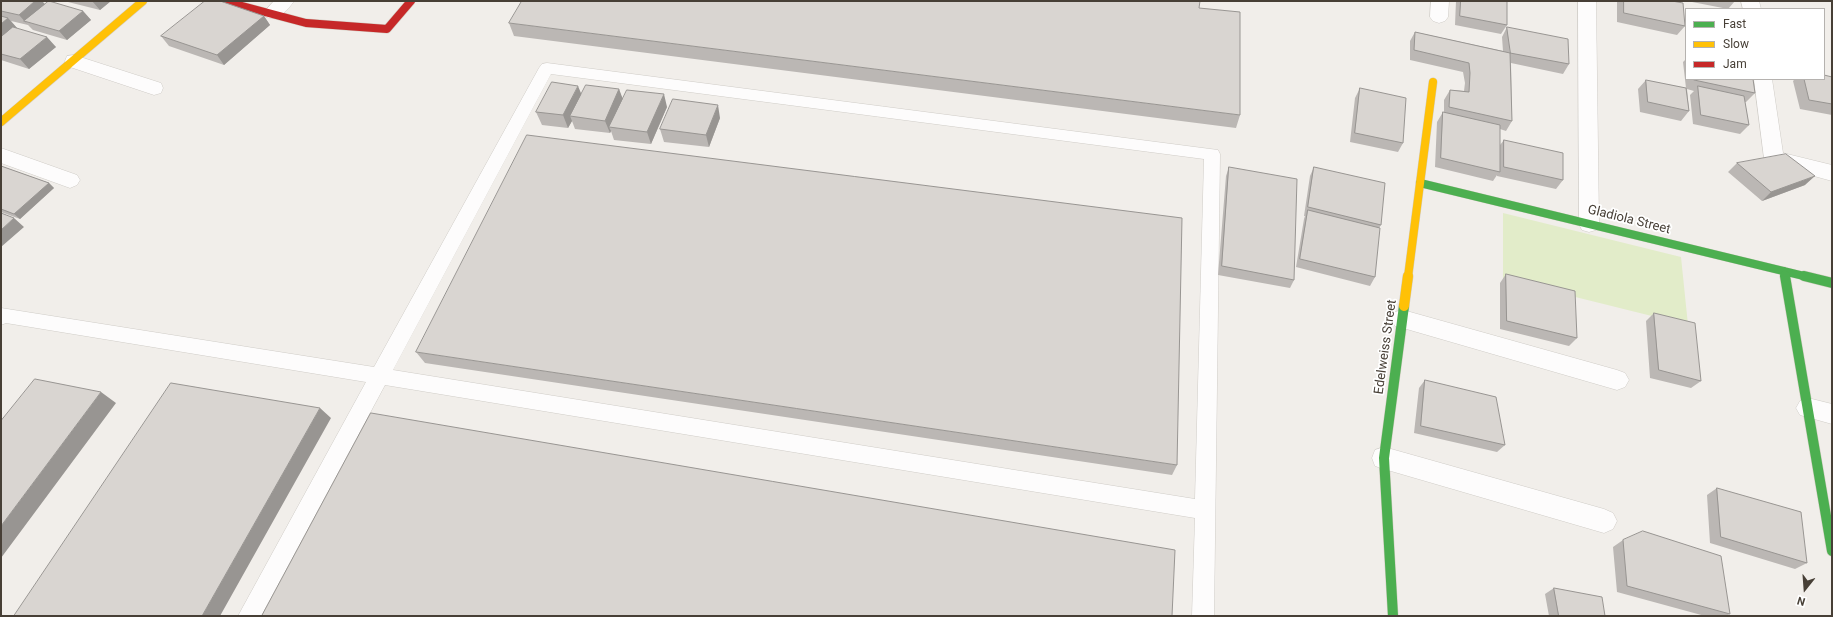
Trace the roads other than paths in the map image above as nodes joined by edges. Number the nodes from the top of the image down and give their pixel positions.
1 (143, 1) edge
2 (223, 1) edge
3 (285, 1) edge
4 (411, 1) edge
5 (1587, 1) edge
6 (272, 13) junction
7 (74, 61) junction
8 (1763, 80) edge
9 (1434, 82) dead end
10 (154, 88) dead end
11 (1, 122) edge
12 (1, 155) edge
13 (1832, 173) edge
14 (70, 180) dead end
15 (1420, 183) junction
16 (1589, 224) junction
17 (1784, 271) junction
18 (1832, 283) edge
19 (1, 317) edge
20 (1403, 319) junction
21 (380, 376) junction
22 (1617, 380) dead end
23 (1808, 408) junction
24 (1832, 414) edge
25 (1384, 458) junction
26 (1205, 510) junction
27 (1604, 521) dead end
28 (1832, 551) edge
29 (249, 616) edge
30 (1203, 616) edge
31 (1393, 616) edge

1 - 7 street
2 - 6 street
3 - 6 street
4 - 6 street
5 - 16 street
7 - 10 street
7 - 11 street
8 - 13 street
9 - 15 street, Edelweiss Street
12 - 14 street
15 - 16 street, Gladiola Street
15 - 20 street, Edelweiss Street
16 - 17 street, Gladiola Street
17 - 18 street, Gladiola Street
17 - 23 street
19 - 21 lane
20 - 22 street
20 - 25 street, Edelweiss Street
21 - 26 lane
21 - 26 lane
21 - 29 lane
23 - 24 street
23 - 28 street
25 - 27 street
25 - 31 street, Edelweiss Street
26 - 30 lane

